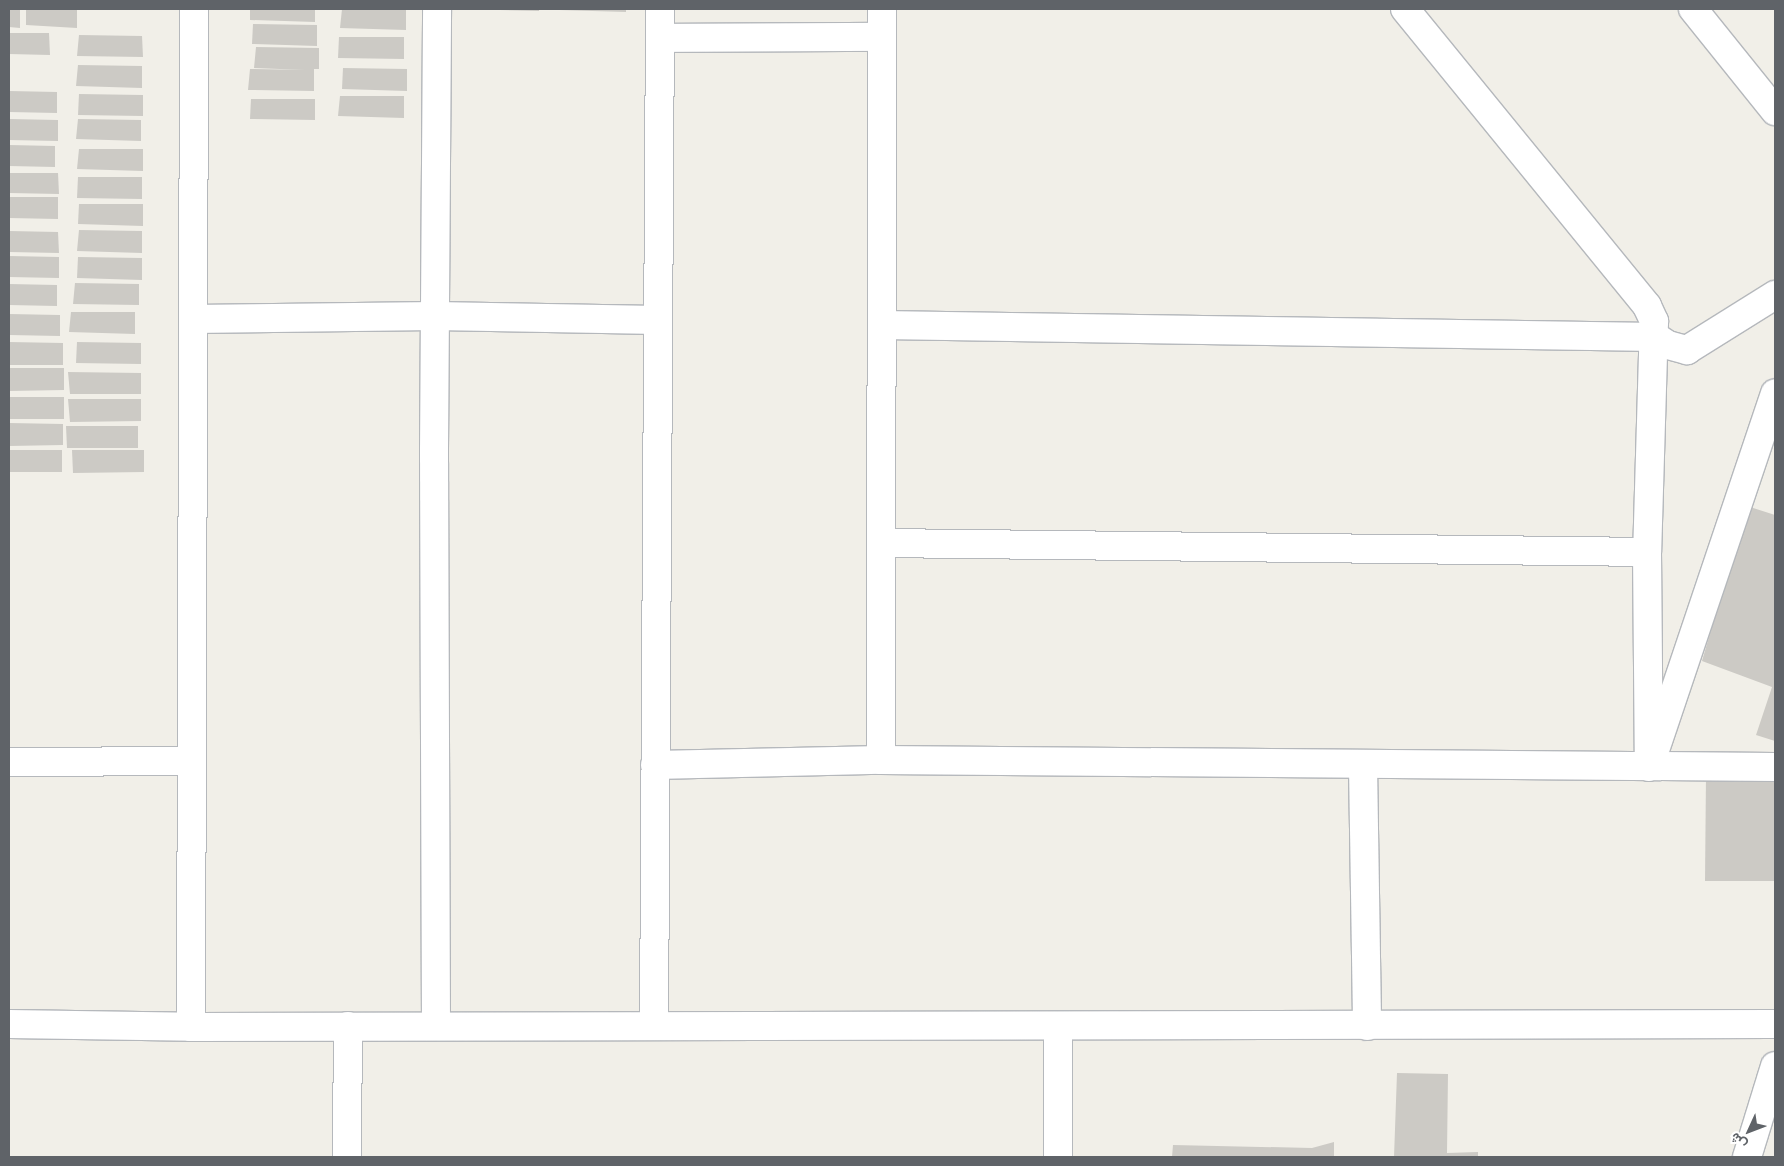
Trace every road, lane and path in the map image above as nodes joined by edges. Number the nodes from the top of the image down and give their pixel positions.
1 (194, 9) edge
2 (437, 9) edge
3 (660, 9) edge
4 (882, 9) edge
5 (1405, 9) edge
6 (1693, 9) edge
7 (882, 37) junction
8 (660, 38) junction
9 (1775, 111) edge
10 (1775, 295) edge
11 (435, 316) junction
12 (193, 319) junction
13 (658, 320) junction
14 (882, 325) junction
15 (1656, 337) junction
16 (1775, 393) edge
17 (881, 543) junction
18 (1647, 552) junction
19 (881, 760) junction
20 (192, 761) junction
21 (9, 762) edge
22 (655, 765) junction
23 (1363, 765) junction
24 (1649, 767) junction
25 (1775, 767) edge
26 (9, 1024) edge
27 (1775, 1024) edge
28 (348, 1026) junction
29 (436, 1026) junction
30 (654, 1026) junction
31 (1058, 1026) junction
32 (1367, 1026) junction
33 (191, 1027) junction
34 (1775, 1066) edge
35 (347, 1157) edge
36 (1058, 1157) edge
37 (1747, 1157) edge

1 - 12 street
2 - 11 street
3 - 8 street
4 - 7 street
5 - 15 street
6 - 9 street
7 - 8 street
7 - 14 street
8 - 13 street
10 - 15 street
11 - 12 street
11 - 13 street
11 - 29 street
12 - 20 street
13 - 22 street
14 - 15 street
14 - 17 street
15 - 18 street
16 - 24 street
17 - 18 street
17 - 19 street
18 - 24 street
19 - 22 street
19 - 23 street
20 - 21 street
20 - 33 street
22 - 30 street
23 - 24 street
23 - 32 street
24 - 25 street
26 - 33 street
27 - 32 street
28 - 29 street
28 - 33 street
28 - 35 street
29 - 30 street
30 - 31 street
31 - 32 street
31 - 36 street
34 - 37 street

